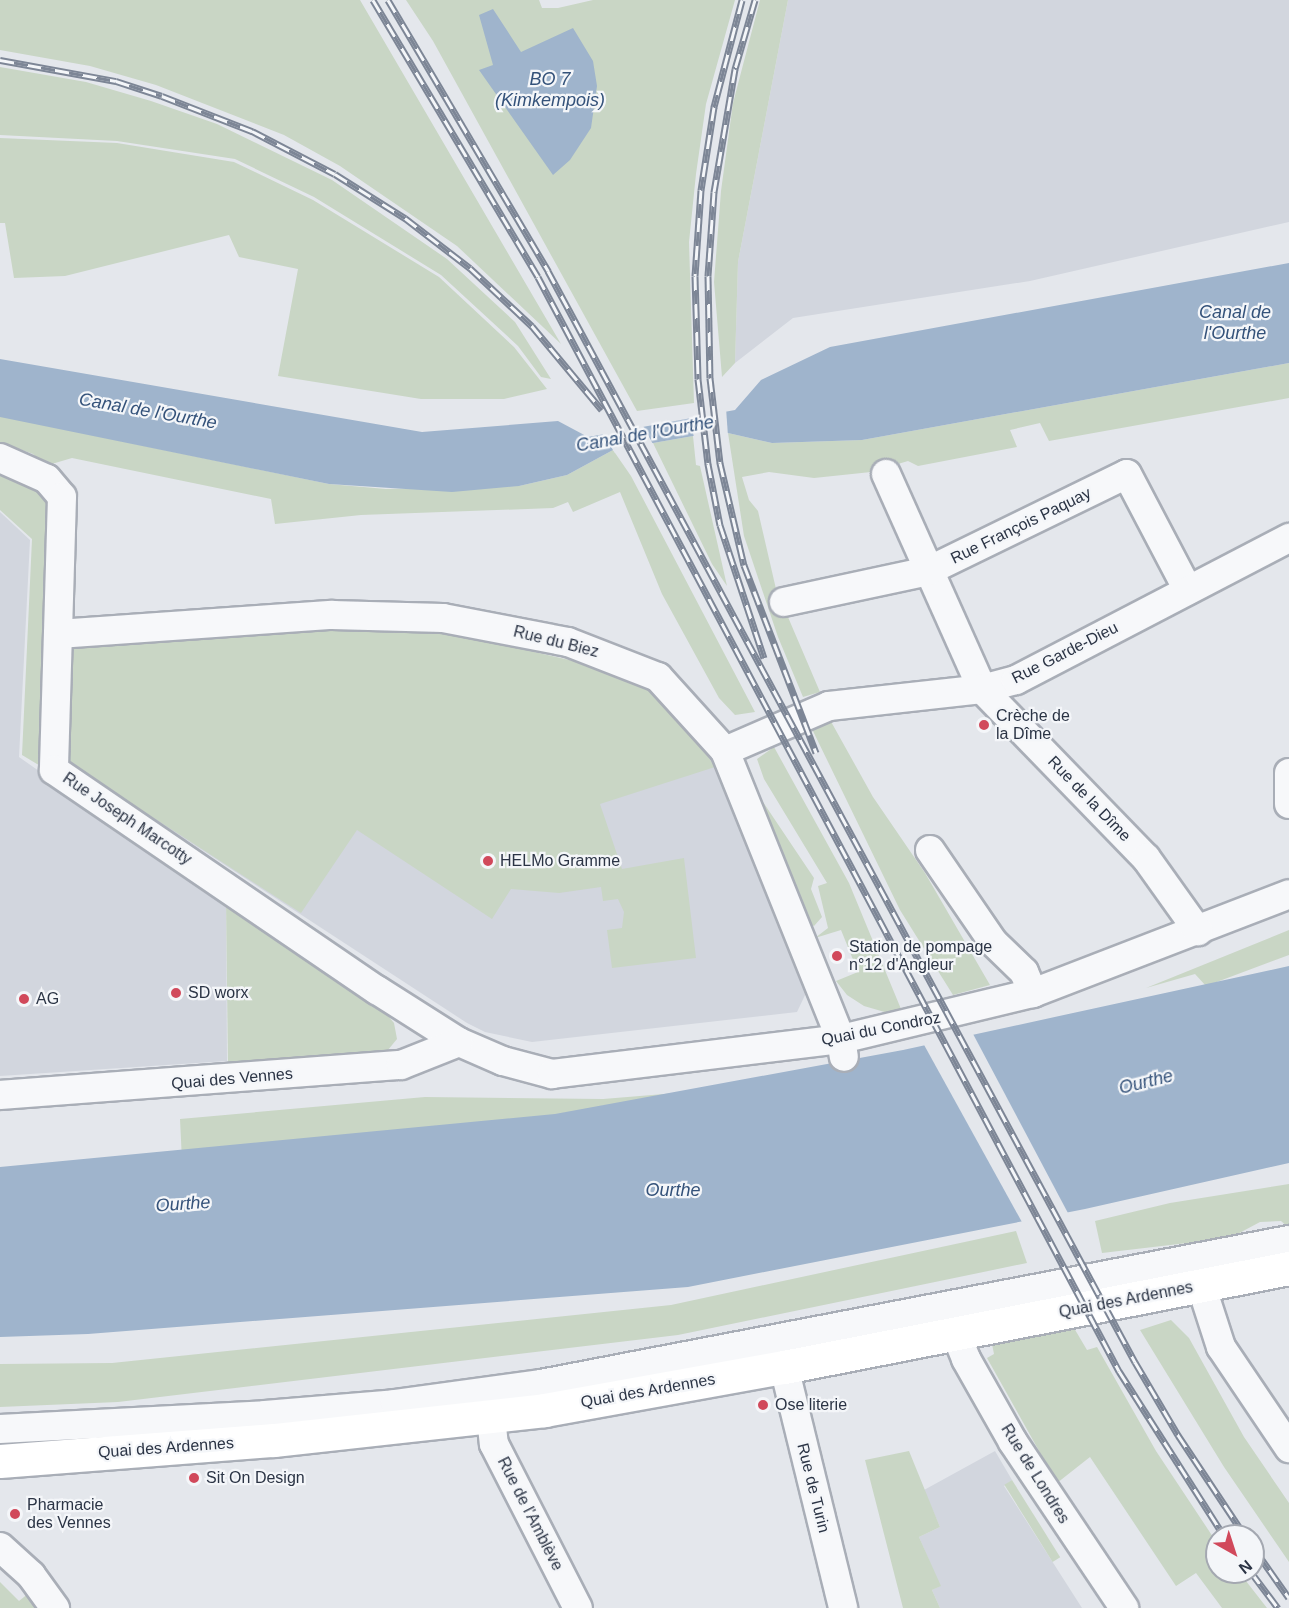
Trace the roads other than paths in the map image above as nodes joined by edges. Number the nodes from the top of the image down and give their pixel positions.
1 (0, 458) edge
2 (886, 474) dead end
3 (1289, 538) edge
4 (928, 571) junction
5 (1188, 590) junction
6 (784, 602) dead end
7 (58, 634) junction
8 (982, 689) junction
9 (725, 751) junction
10 (1289, 773) edge
11 (1289, 804) edge
12 (930, 849) dead end
13 (1289, 894) edge
14 (1198, 931) junction
15 (1033, 993) junction
16 (459, 1042) junction
17 (842, 1048) junction
18 (0, 1095) edge
19 (1289, 1240) edge
20 (1289, 1268) edge
21 (1201, 1285) junction
22 (956, 1334) junction
23 (784, 1367) junction
24 (491, 1417) junction
25 (0, 1429) edge
26 (1289, 1448) edge
27 (2, 1464) edge
28 (0, 1547) edge
29 (55, 1608) edge
30 (578, 1608) edge
31 (843, 1608) edge
32 (1124, 1608) edge

1 - 7 street, Rue Joseph Marcotty
2 - 4 street, Rue de la Dîme
3 - 5 street, Rue Garde-Dieu
4 - 5 street, Rue François Paquay
4 - 6 street, Rue François Paquay
4 - 8 street, Rue de la Dîme
5 - 8 street, Rue Garde-Dieu
7 - 9 street, Rue du Biez
7 - 16 street, Rue Joseph Marcotty
8 - 9 street, Rue Garde-Dieu
8 - 14 street, Rue de la Dîme
9 - 17 street, Rue du Biez
10 - 11 street
12 - 15 street
13 - 14 street, Quai du Condroz
14 - 15 street, Quai du Condroz
15 - 17 street, Quai du Condroz
16 - 17 street, Quai du Condroz
16 - 18 street, Quai des Vennes
19 - 25 street, Quai des Ardennes
20 - 21 main road, Quai des Ardennes
21 - 22 main road, Quai des Ardennes
21 - 26 street
22 - 23 main road, Quai des Ardennes
22 - 32 street, Rue de Londres
23 - 24 main road, Quai des Ardennes
23 - 31 street, Rue de Turin
24 - 27 main road, Quai des Ardennes
24 - 30 street, Rue de l'Amblève
28 - 29 street

